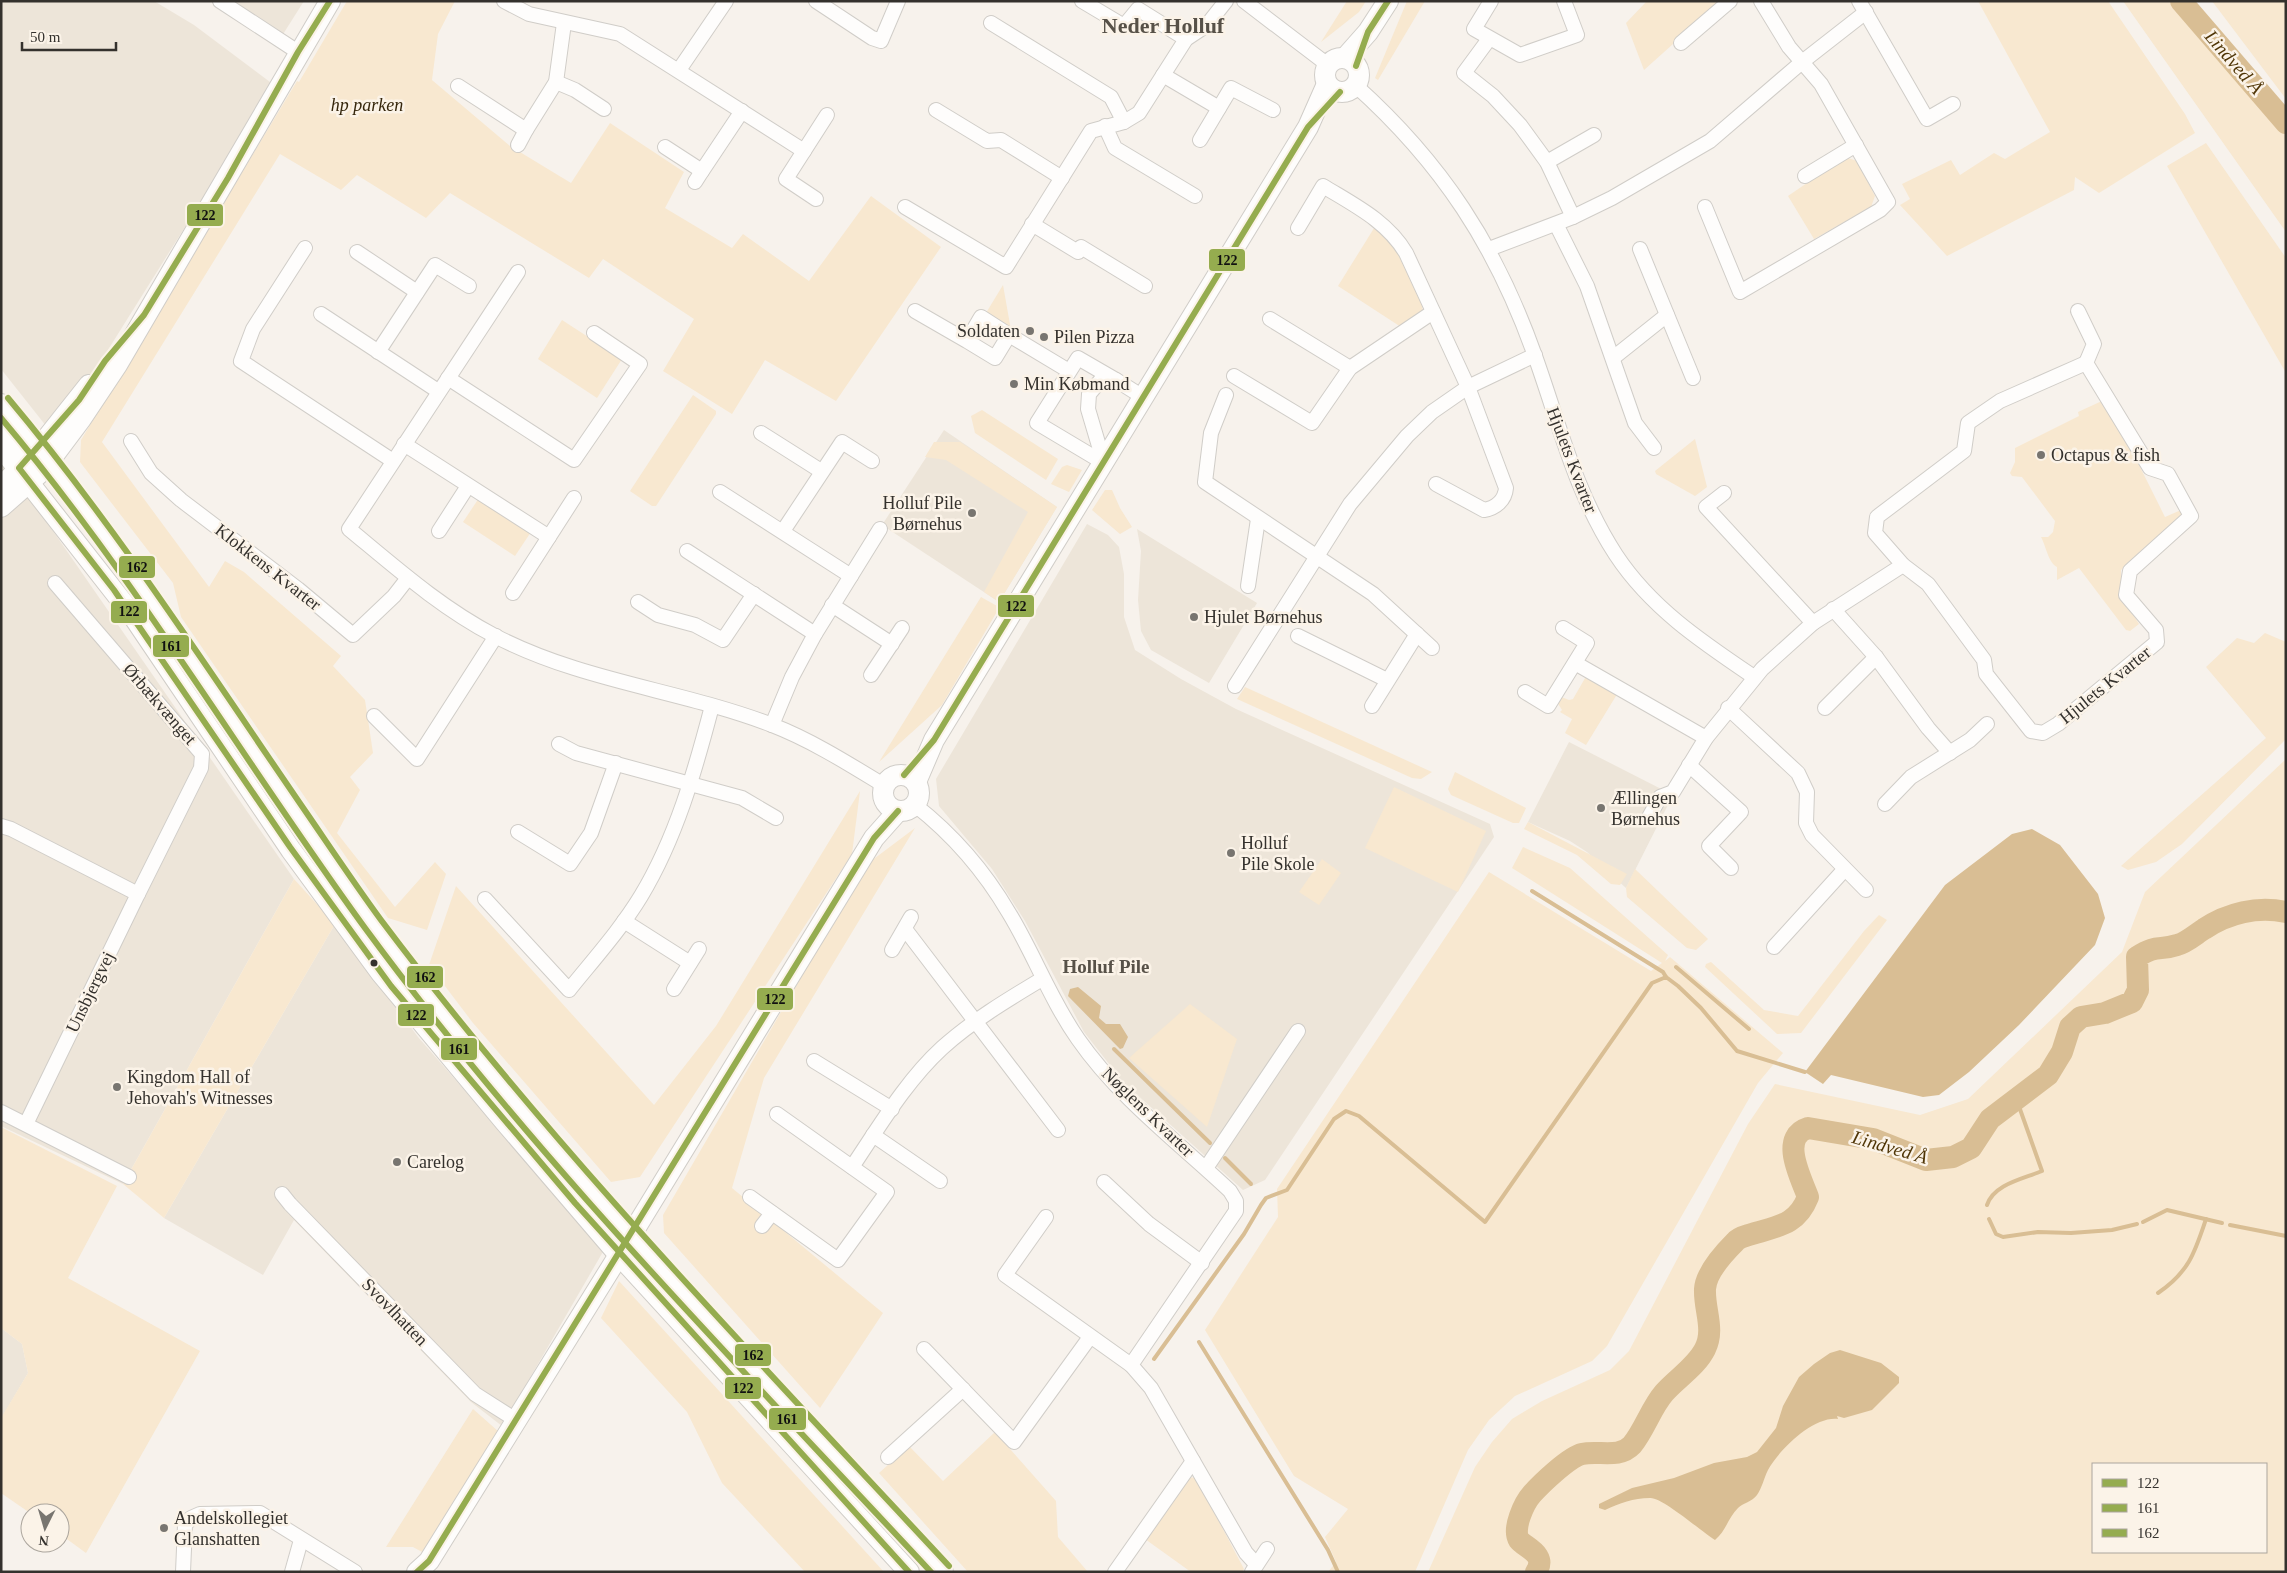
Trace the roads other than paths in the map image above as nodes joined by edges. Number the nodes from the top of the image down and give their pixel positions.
1 (220, 1) edge
2 (330, 1) edge
3 (504, 1) edge
4 (726, 1) edge
5 (816, 1) edge
6 (898, 1) edge
7 (1082, 1) edge
8 (1226, 1) edge
9 (1244, 1) edge
10 (1388, 1) edge
11 (1491, 1) edge
12 (1564, 1) edge
13 (1730, 1) edge
14 (1761, 1) edge
15 (1863, 7) edge
16 (564, 23) junction
17 (991, 23) dead end
18 (1186, 39) junction
19 (1489, 39) junction
20 (1681, 43) dead end
21 (298, 52) junction
22 (1802, 62) junction
23 (679, 70) junction
24 (1163, 75) junction
25 (1342, 75) junction
26 (556, 82) junction
27 (458, 86) dead end
28 (1952, 104) dead end
29 (1219, 108) junction
30 (604, 109) dead end
31 (936, 110) dead end
32 (1273, 110) dead end
33 (742, 111) junction
34 (826, 114) dead end
35 (1124, 122) junction
36 (1105, 126) junction
37 (526, 130) junction
38 (1594, 136) dead end
39 (1200, 140) dead end
40 (518, 145) dead end
41 (1856, 145) junction
42 (665, 148) dead end
43 (804, 151) junction
44 (1547, 162) junction
45 (1805, 176) dead end
46 (1062, 178) junction
47 (1194, 196) dead end
48 (816, 199) dead end
49 (905, 207) dead end
50 (1705, 207) dead end
51 (1573, 217) junction
52 (1032, 224) junction
53 (1556, 224) junction
54 (1298, 228) dead end
55 (305, 248) dead end
56 (1640, 248) dead end
57 (1489, 250) junction
58 (357, 252) dead end
59 (518, 272) dead end
60 (468, 286) dead end
61 (1145, 286) dead end
62 (417, 292) junction
63 (915, 311) dead end
64 (2078, 311) dead end
65 (1433, 312) junction
66 (321, 314) dead end
67 (1667, 315) junction
68 (1270, 319) dead end
69 (594, 333) dead end
70 (1009, 335) junction
71 (966, 341) junction
72 (378, 352) junction
73 (1535, 356) junction
74 (1613, 358) junction
75 (2086, 363) junction
76 (1350, 368) junction
77 (1069, 371) junction
78 (1234, 376) dead end
79 (448, 378) junction
80 (1693, 378) dead end
81 (1116, 380) junction
82 (1468, 387) junction
83 (438, 391) junction
84 (1226, 395) dead end
85 (1143, 397) junction
86 (1, 404) edge
87 (1, 426) edge
88 (761, 433) dead end
89 (131, 441) dead end
90 (404, 444) junction
91 (1, 447) edge
92 (1654, 448) dead end
93 (393, 461) junction
94 (872, 461) dead end
95 (1104, 463) junction
96 (35, 465) junction
97 (821, 471) junction
98 (1436, 484) dead end
99 (468, 486) junction
100 (1, 487) edge
101 (720, 492) dead end
102 (1724, 493) dead end
103 (574, 498) dead end
104 (1, 507) edge
105 (1258, 519) junction
106 (880, 529) dead end
107 (439, 531) dead end
108 (783, 532) junction
109 (549, 537) junction
110 (687, 551) dead end
111 (1317, 557) junction
112 (1904, 565) junction
113 (851, 576) junction
114 (408, 578) junction
115 (55, 583) dead end
116 (1248, 586) dead end
117 (513, 593) dead end
118 (754, 594) junction
119 (638, 602) dead end
120 (832, 605) junction
121 (1834, 609) junction
122 (1813, 623) junction
123 (902, 628) dead end
124 (1563, 628) dead end
125 (815, 634) junction
126 (1417, 634) junction
127 (496, 636) junction
128 (1298, 636) dead end
129 (892, 644) junction
130 (1432, 648) dead end
131 (1876, 657) junction
132 (1575, 663) junction
133 (871, 675) dead end
134 (1754, 676) junction
135 (1387, 680) junction
136 (1235, 686) dead end
137 (1525, 692) dead end
138 (712, 706) junction
139 (1372, 706) dead end
140 (1728, 708) junction
141 (1825, 708) dead end
142 (374, 716) dead end
143 (1987, 724) dead end
144 (772, 725) junction
145 (1706, 738) junction
146 (559, 744) dead end
147 (1950, 753) junction
148 (616, 762) junction
149 (1689, 765) junction
150 (910, 778) junction
151 (692, 784) junction
152 (896, 801) junction
153 (1885, 804) dead end
154 (1649, 817) dead end
155 (776, 818) dead end
156 (1, 826) edge
157 (518, 832) dead end
158 (1731, 868) dead end
159 (1844, 870) junction
160 (1866, 890) dead end
161 (138, 894) junction
162 (485, 899) dead end
163 (624, 921) junction
164 (1774, 947) dead end
165 (699, 949) dead end
166 (892, 950) dead end
167 (690, 963) junction
168 (1042, 979) junction
169 (674, 989) dead end
170 (976, 1020) junction
171 (1298, 1031) dead end
172 (814, 1061) dead end
173 (892, 1109) junction
174 (1, 1112) edge
175 (778, 1114) dead end
176 (26, 1124) junction
177 (1058, 1130) dead end
178 (873, 1135) junction
179 (852, 1167) junction
180 (1206, 1168) junction
181 (129, 1176) dead end
182 (940, 1181) dead end
183 (1104, 1182) dead end
184 (282, 1194) dead end
185 (750, 1197) dead end
186 (772, 1213) junction
187 (1046, 1217) dead end
188 (762, 1226) dead end
189 (631, 1236) junction
190 (619, 1255) junction
191 (1202, 1263) junction
192 (1090, 1337) junction
193 (924, 1349) dead end
194 (1131, 1365) junction
195 (963, 1389) junction
196 (516, 1420) junction
197 (888, 1457) dead end
198 (1193, 1461) junction
199 (302, 1540) junction
200 (1267, 1549) dead end
201 (424, 1568) edge
202 (1254, 1568) edge
203 (183, 1572) edge
204 (292, 1572) edge
205 (356, 1572) edge
206 (909, 1572) edge
207 (942, 1572) edge
208 (1115, 1572) edge

1 - 21 street
2 - 21 main road
3 - 16 street
4 - 23 street
5 - 6 street
7 - 18 street
8 - 18 street
9 - 25 street, Hjulets Kvarter
10 - 25 main road
11 - 19 street
12 - 19 street
13 - 20 street
14 - 22 street
15 - 22 street
15 - 28 street
16 - 23 street
16 - 26 street
17 - 35 street
18 - 24 street
19 - 44 street
21 - 96 main road
22 - 41 street
22 - 51 street
23 - 33 street
24 - 29 street
24 - 35 street
25 - 57 street, Hjulets Kvarter
25 - 85 main road
26 - 30 street
26 - 37 street
27 - 37 street
29 - 32 street
29 - 39 street
31 - 46 street
33 - 42 street
33 - 43 street
34 - 43 street
35 - 36 street
36 - 46 street
36 - 47 street
37 - 40 street
38 - 44 street
41 - 45 street
41 - 50 street
43 - 48 street
44 - 51 street
46 - 52 street
49 - 52 street
51 - 53 street
52 - 61 street
53 - 57 street
53 - 74 street
54 - 65 street
55 - 93 street
56 - 67 street
57 - 73 street, Hjulets Kvarter
58 - 62 street
59 - 79 street
60 - 62 street
62 - 72 street
63 - 71 street
64 - 75 street
65 - 76 street
65 - 82 street
66 - 72 street
67 - 74 street
67 - 80 street
68 - 76 street
69 - 79 street
70 - 71 street
70 - 71 street
70 - 77 street
72 - 83 street
73 - 82 street
73 - 134 street, Hjulets Kvarter
74 - 92 street
75 - 112 street, Hjulets Kvarter
75 - 112 street, Hjulets Kvarter
76 - 78 street
77 - 81 street
77 - 95 street
79 - 83 street
81 - 85 street
81 - 95 street
82 - 98 street
82 - 111 street
83 - 90 street
84 - 105 street
85 - 95 main road
86 - 96 main road
87 - 96 main road
88 - 97 street
89 - 114 street, Klokkens Kvarter
90 - 93 street
90 - 99 street
91 - 96 main road
93 - 114 street
94 - 97 street
95 - 150 main road
96 - 100 main road
96 - 104 main road
96 - 189 main road
96 - 190 main road
97 - 108 street
99 - 107 street
99 - 109 street
101 - 108 street
102 - 122 street
103 - 109 street
105 - 111 street
105 - 116 street
106 - 113 street
108 - 113 street
109 - 117 street
110 - 118 street
111 - 126 street
111 - 136 street
112 - 121 street
113 - 120 street
114 - 127 street
115 - 161 street, Ørbækvænget
118 - 119 street
118 - 125 street
120 - 125 street
120 - 129 street
121 - 122 street
121 - 131 street
122 - 134 street
123 - 129 street
124 - 132 street
125 - 144 street
126 - 130 street
126 - 135 street
127 - 138 street
127 - 142 street
128 - 135 street
129 - 133 street
131 - 141 street
131 - 147 street
132 - 137 street
132 - 145 street
134 - 140 street
135 - 139 street
138 - 144 street
138 - 151 street
140 - 145 street
140 - 159 street
143 - 147 street
144 - 152 street
145 - 149 street
146 - 148 street
147 - 153 street
148 - 151 street
148 - 157 street
149 - 154 street
149 - 158 street
150 - 152 main road
150 - 152 main road
151 - 155 street
151 - 163 street
152 - 168 street, Nøglens Kvarter
152 - 189 main road
156 - 161 street
159 - 160 street
159 - 164 street
161 - 176 street, Unsbjergvej
162 - 163 street
163 - 167 street
165 - 167 street
166 - 170 street
167 - 169 street
168 - 170 street
168 - 180 street, Nøglens Kvarter
170 - 173 street
170 - 177 street
171 - 180 street, Nøglens Kvarter
172 - 173 street
173 - 178 street
174 - 176 street
175 - 179 street
176 - 181 street
178 - 179 street
178 - 182 street
179 - 186 street
180 - 191 street, Nøglens Kvarter
183 - 191 street
184 - 196 street, Svovlhatten
185 - 186 street
186 - 188 street
187 - 192 street
189 - 190 main road
189 - 207 main road
190 - 196 main road
190 - 206 main road
191 - 194 street, Nøglens Kvarter
192 - 194 street
192 - 195 street
193 - 195 street
194 - 198 street
195 - 197 street
196 - 201 main road
198 - 202 street
198 - 208 street
199 - 203 street
199 - 204 street
199 - 205 street
200 - 202 street

